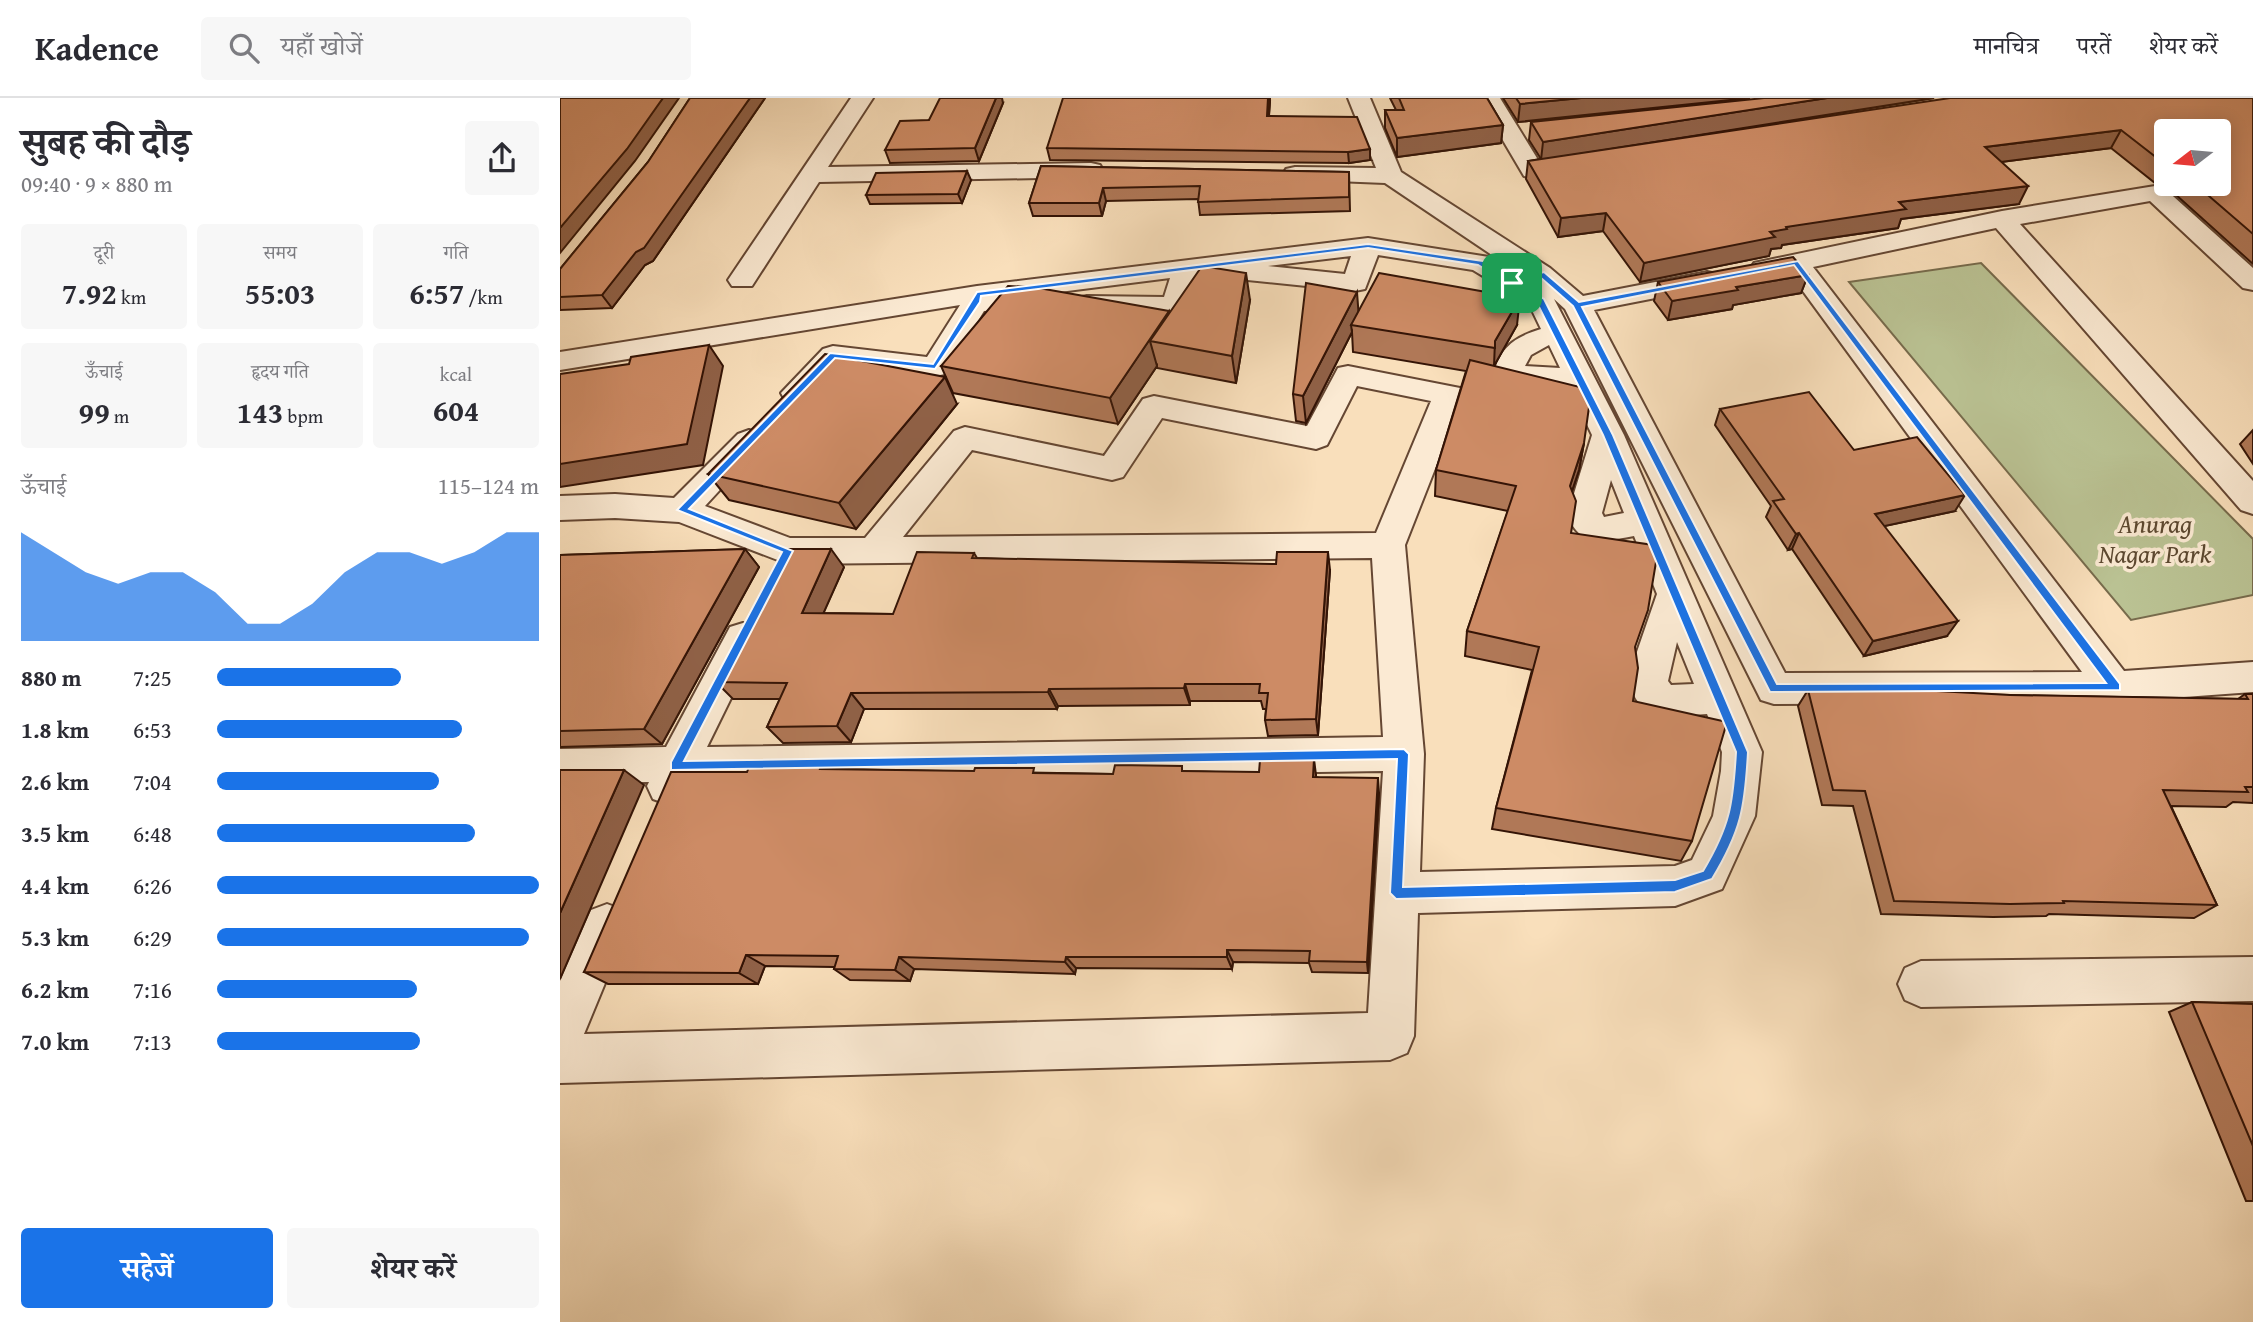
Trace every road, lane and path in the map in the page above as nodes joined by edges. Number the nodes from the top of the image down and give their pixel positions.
1 (862, 98) edge
2 (1359, 98) edge
3 (1489, 98) edge
4 (1537, 130) edge
5 (1510, 133) junction
6 (1602, 160) edge
7 (1120, 170) edge
8 (1269, 173) edge
9 (812, 176) junction
10 (1391, 176) junction
11 (2002, 219) junction
12 (1796, 263) junction
13 (1187, 266) junction
14 (1527, 278) junction
15 (743, 280) dead end
16 (2253, 282) edge
17 (976, 298) junction
18 (1567, 319) junction
19 (560, 361) edge
20 (685, 363) edge
21 (1578, 375) junction
22 (560, 381) edge
23 (1608, 435) junction
24 (2248, 491) edge
25 (560, 508) edge
26 (682, 510) junction
27 (1644, 522) junction
28 (1388, 545) junction
29 (788, 551) junction
30 (873, 551) junction
31 (708, 553) edge
32 (1674, 596) junction
33 (2253, 677) edge
34 (2116, 687) junction
35 (1718, 698) junction
36 (1404, 754) junction
37 (560, 766) edge
38 (676, 766) junction
39 (653, 817) edge
40 (1396, 893) junction
41 (621, 894) edge
42 (2253, 979) edge
43 (1921, 984) dead end
44 (560, 1035) edge
45 (560, 1059) edge

1 - 9 street
2 - 10 street
3 - 5 street
4 - 5 street
5 - 6 street
7 - 9 street
8 - 10 street
9 - 15 street
10 - 14 street
11 - 12 street
11 - 16 street
11 - 24 street
12 - 18 street
12 - 34 street
13 - 14 street
13 - 17 street
13 - 17 street
14 - 18 street
17 - 19 street
17 - 26 street
18 - 21 street
18 - 21 street
18 - 34 street
20 - 22 street
21 - 23 street
23 - 27 street
23 - 27 street
25 - 26 street
26 - 29 street
27 - 32 street
28 - 30 street
28 - 30 street
28 - 36 street
29 - 30 street
29 - 31 street
29 - 38 street
32 - 35 street
32 - 35 street
33 - 34 street
35 - 40 street
36 - 38 street
36 - 40 street
37 - 38 street
38 - 39 street
40 - 45 street
41 - 44 street
42 - 43 street

